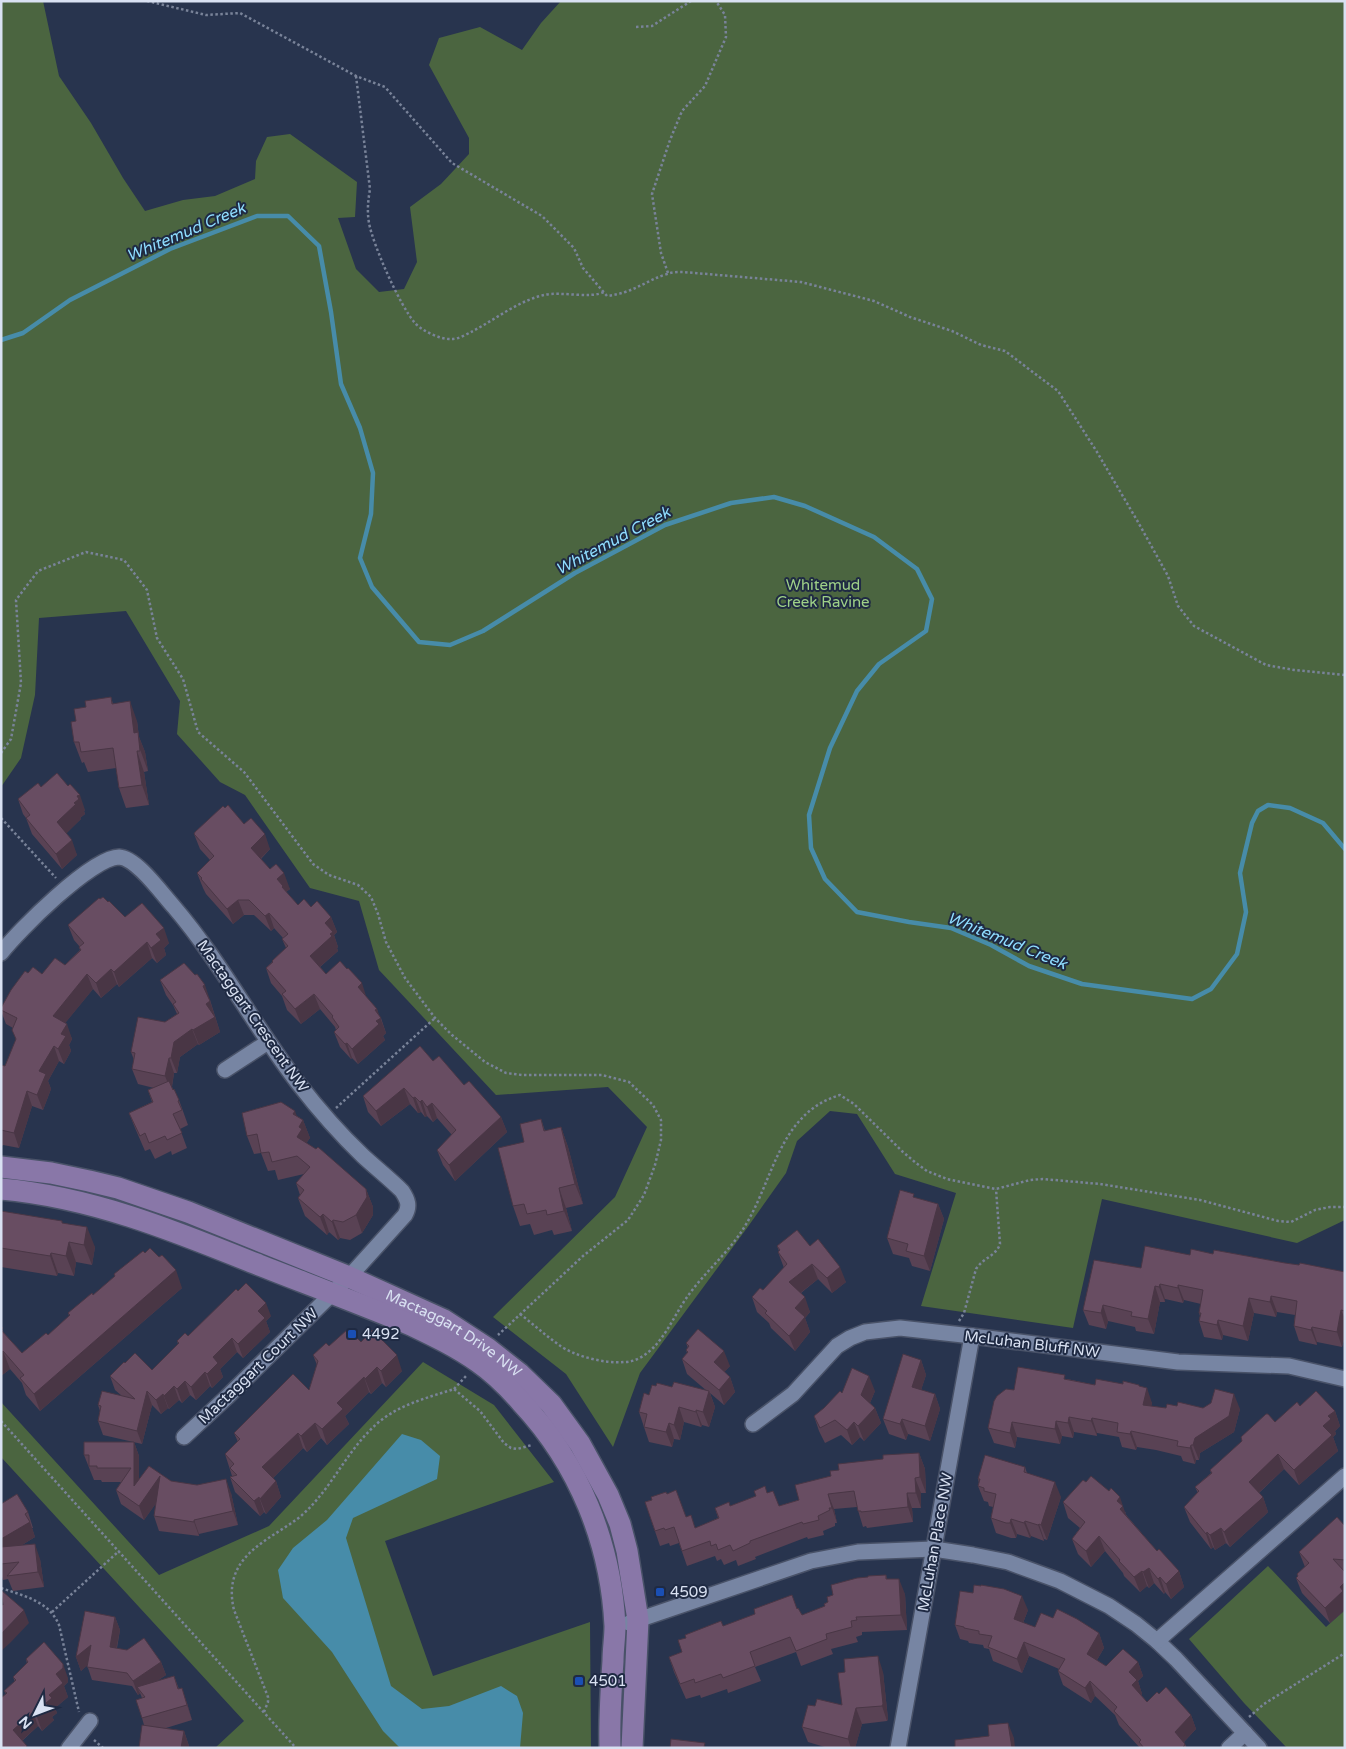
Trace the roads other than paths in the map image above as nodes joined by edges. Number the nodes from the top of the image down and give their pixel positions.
1 (1, 954) edge
2 (268, 1042) junction
3 (225, 1070) dead end
4 (1, 1166) edge
5 (1, 1188) edge
6 (349, 1277) junction
7 (332, 1294) junction
8 (972, 1336) junction
9 (1345, 1379) edge
10 (753, 1424) dead end
11 (184, 1437) dead end
12 (1345, 1476) edge
13 (934, 1549) junction
14 (638, 1620) junction
15 (615, 1627) junction
16 (1158, 1641) junction
17 (87, 1726) road end
18 (1242, 1729) junction
19 (69, 1748) edge
20 (610, 1748) edge
21 (632, 1748) edge
22 (898, 1748) edge
23 (1229, 1748) edge
24 (1259, 1748) edge

1 - 2 street, Mactaggart Crescent NW
2 - 3 street
2 - 6 street, Mactaggart Crescent NW
4 - 6 street, Mactaggart Drive NW
5 - 7 street, Mactaggart Drive NW
6 - 7 street, Mactaggart Crescent NW
6 - 14 street, Mactaggart Drive NW
7 - 11 street, Mactaggart Court NW
7 - 15 street, Mactaggart Drive NW
8 - 9 street, McLuhan Bluff NW
8 - 10 street, McLuhan Bluff NW
8 - 13 street, McLuhan Place NW
12 - 16 street
13 - 14 street
13 - 16 street
13 - 22 street, McLuhan Place NW
14 - 15 street
14 - 21 street, Mactaggart Drive NW
15 - 20 street, Mactaggart Drive NW
16 - 18 street
17 - 19 street
18 - 23 street
18 - 24 street

